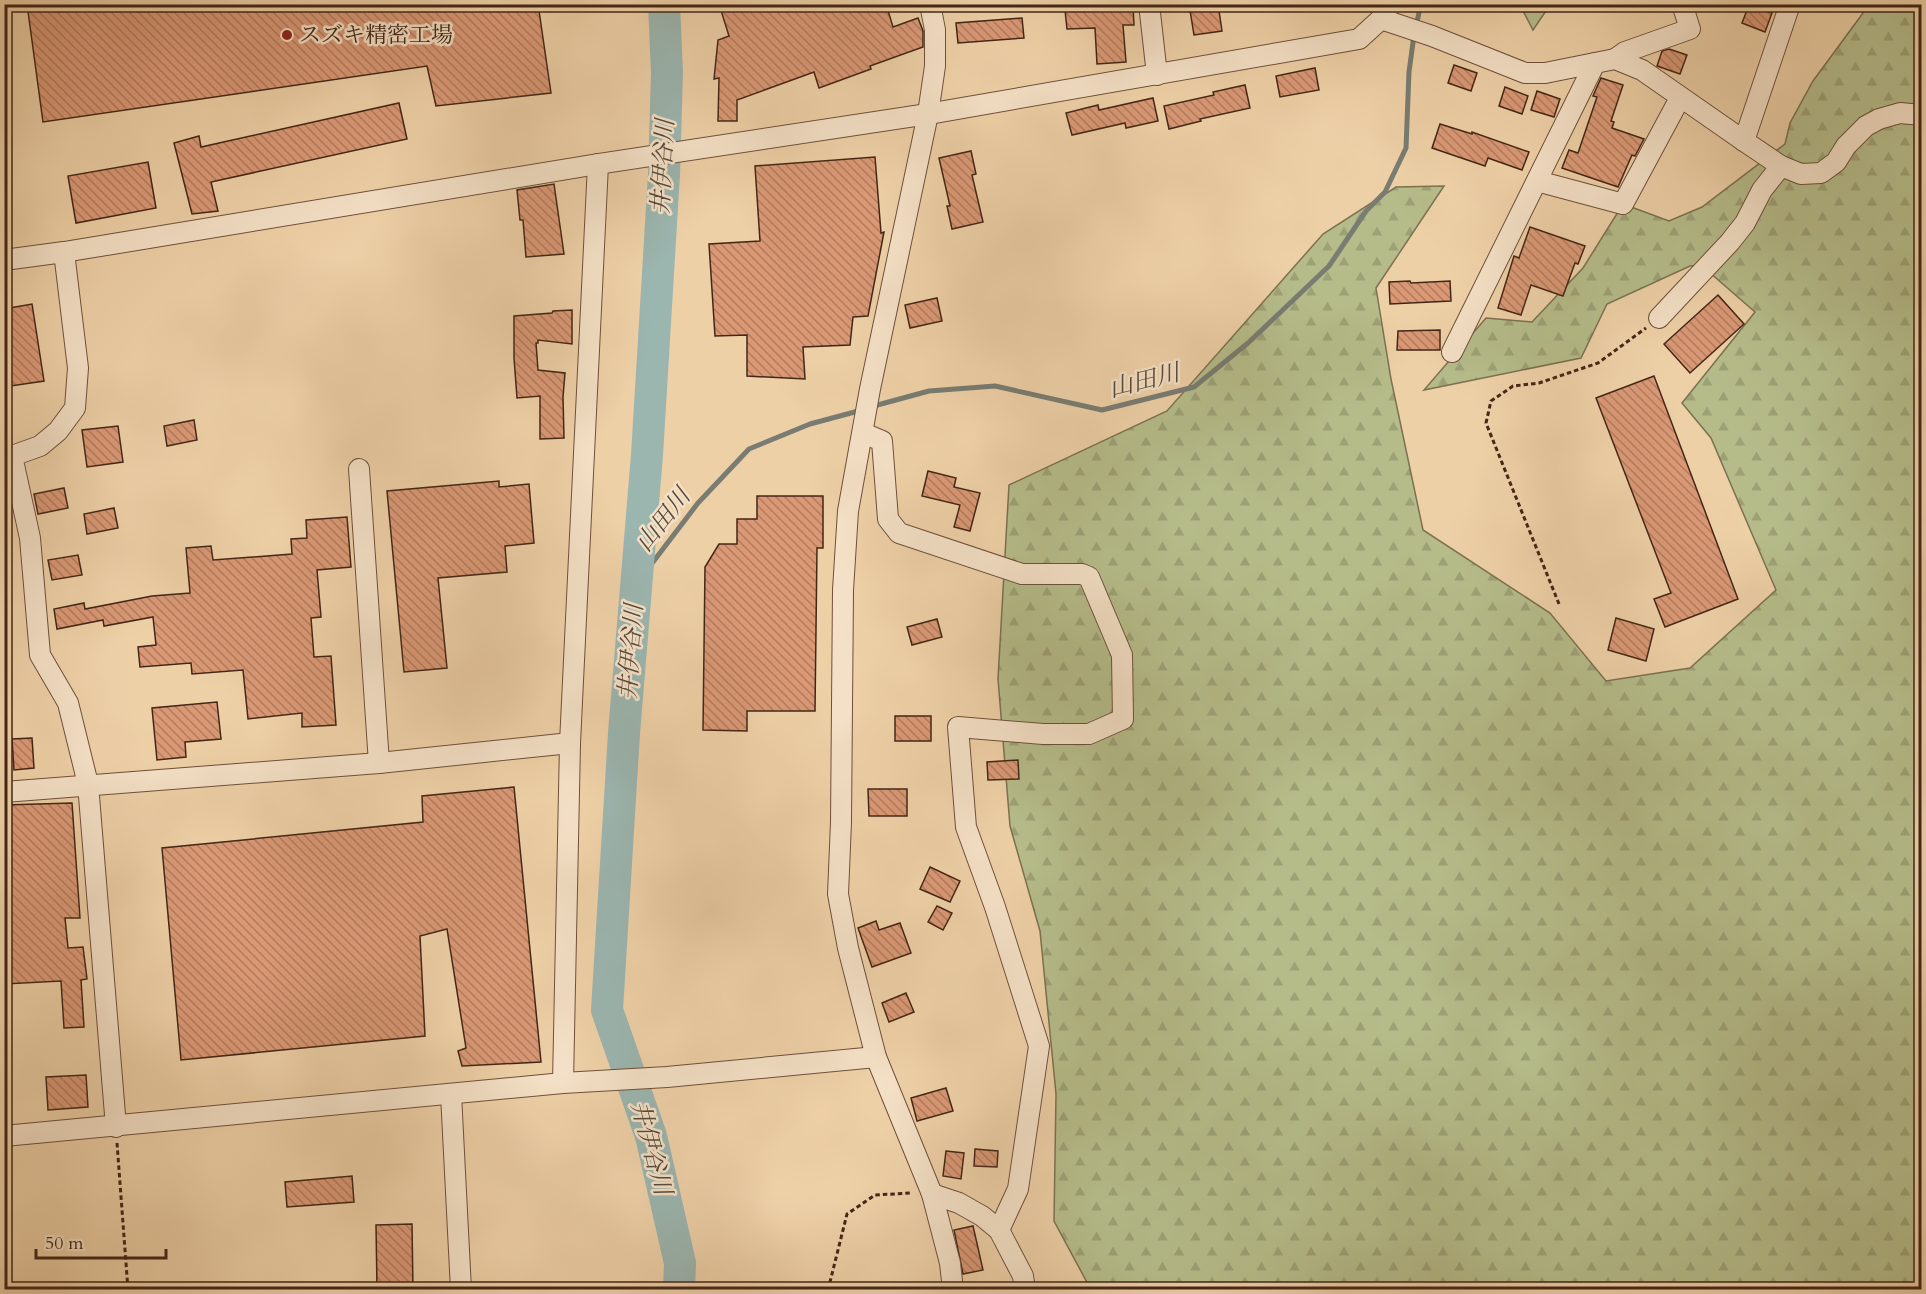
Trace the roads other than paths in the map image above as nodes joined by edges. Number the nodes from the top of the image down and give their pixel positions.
1 (930, 4) edge
2 (1149, 4) edge
3 (1682, 4) edge
4 (1790, 4) edge
5 (1388, 16) edge
6 (1615, 60) junction
7 (1595, 63) junction
8 (1157, 75) junction
9 (1680, 98) junction
10 (928, 114) junction
11 (1922, 115) edge
12 (1744, 141) junction
13 (598, 164) junction
14 (1781, 166) junction
15 (1537, 181) junction
16 (64, 252) junction
17 (4, 260) edge
18 (1659, 318) road end
19 (1452, 352) dead end
20 (864, 428) junction
21 (8, 456) edge
22 (359, 469) dead end
23 (570, 743) junction
24 (379, 763) junction
25 (88, 784) junction
26 (4, 792) edge
27 (876, 1057) junction
28 (572, 1082) junction
29 (451, 1094) junction
30 (116, 1127) junction
31 (4, 1136) edge
32 (932, 1194) junction
33 (999, 1230) junction
34 (461, 1290) edge
35 (953, 1290) edge
36 (1025, 1290) edge

1 - 10 street
2 - 8 street
3 - 6 street
4 - 12 street
5 - 7 street
5 - 8 street
6 - 7 street
6 - 9 street
7 - 15 street
8 - 10 street
9 - 12 street
9 - 15 street
10 - 13 street
10 - 20 street
11 - 14 street
12 - 14 street
13 - 16 street
13 - 23 street
14 - 18 street
15 - 19 street
16 - 17 street
16 - 21 street
20 - 27 street
20 - 33 street
21 - 25 street
22 - 24 street
23 - 24 street
23 - 28 street
24 - 25 street
25 - 26 street
25 - 30 street
27 - 28 street
27 - 32 street
28 - 29 street
29 - 30 street
29 - 34 street
30 - 31 street
32 - 33 street
32 - 35 street
33 - 36 street

